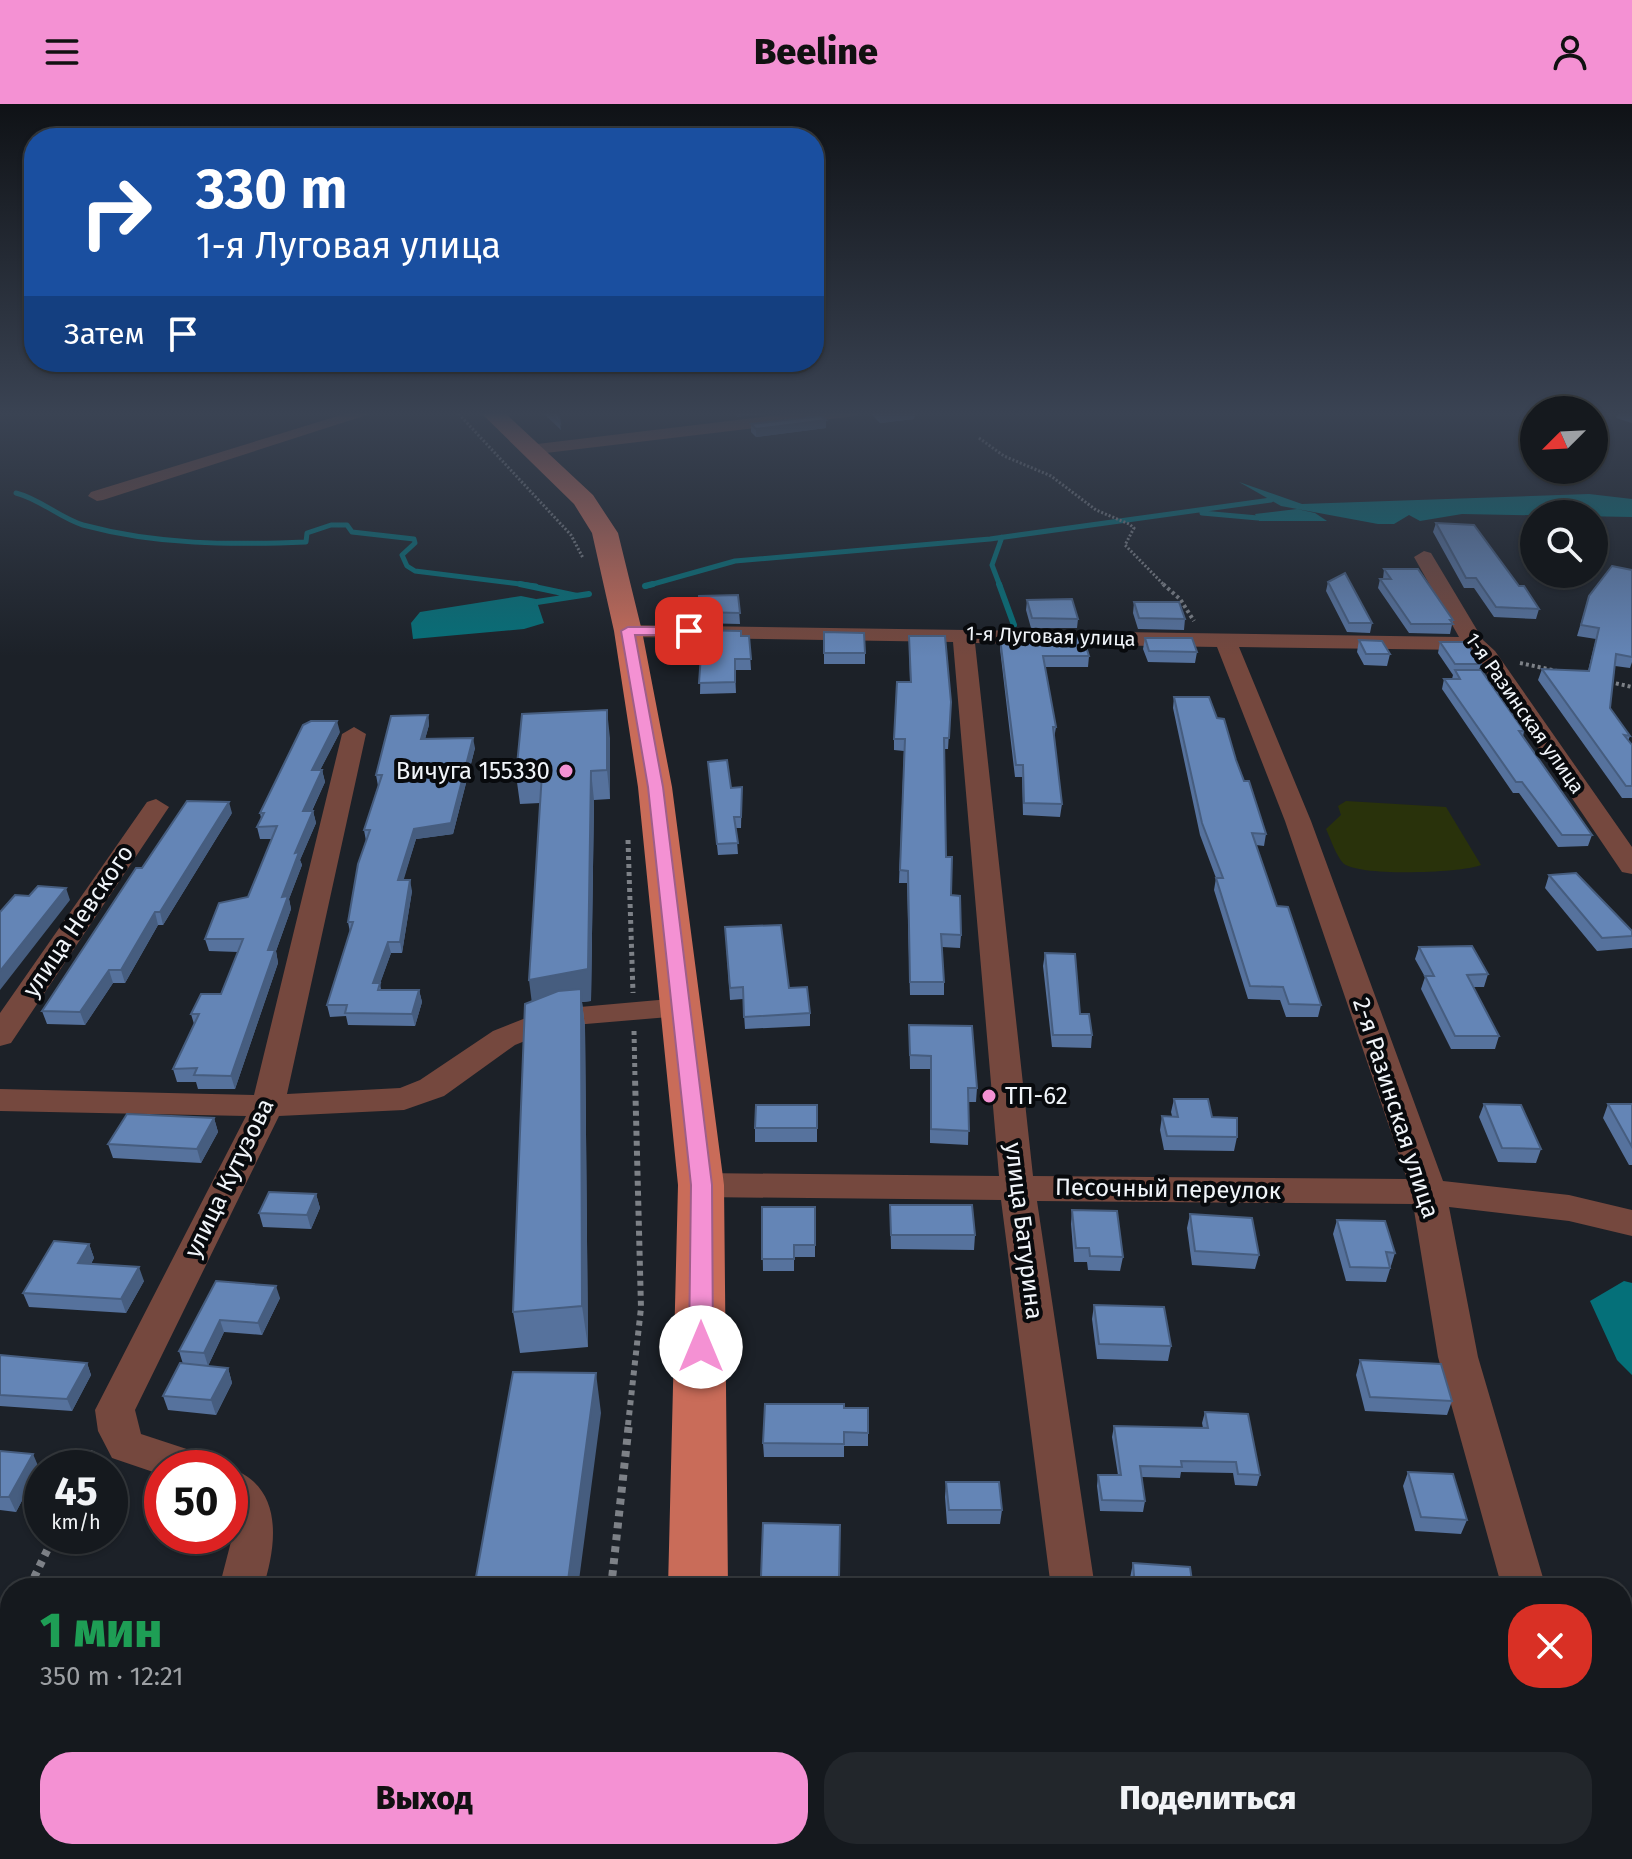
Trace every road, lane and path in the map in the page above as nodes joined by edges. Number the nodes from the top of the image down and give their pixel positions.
1 (107, 493) edge
2 (532, 493) edge
3 (576, 493) edge
4 (1073, 493) edge
5 (97, 496) dead end
6 (1424, 557) dead end
7 (587, 565) dead end
8 (628, 631) junction
9 (963, 634) junction
10 (1213, 640) junction
11 (1480, 650) junction
12 (1559, 671) edge
13 (1603, 681) edge
14 (1632, 687) edge
15 (354, 734) dead end
16 (156, 807) dead end
17 (627, 831) dead end
18 (1632, 866) edge
19 (681, 1007) junction
20 (634, 1010) junction
21 (0, 1036) edge
22 (0, 1100) edge
23 (268, 1106) junction
24 (701, 1185) junction
25 (1017, 1187) junction
26 (1429, 1192) junction
27 (1632, 1223) edge
28 (144, 1452) edge
29 (248, 1507) edge
30 (45, 1554) edge
31 (34, 1578) edge
32 (244, 1578) edge
33 (612, 1578) edge
34 (698, 1578) edge
35 (1072, 1578) edge
36 (1521, 1578) edge

1 - 5 street
2 - 7 path
3 - 8 main road
4 - 10 path
6 - 11 street, 1-я Разинская улица
8 - 9 street, 1-я Луговая улица
8 - 19 main road
9 - 10 street, 1-я Луговая улица
9 - 25 street, улица Батурина
10 - 11 street, 1-я Луговая улица
10 - 26 street, 2-я Разинская улица
11 - 12 path
11 - 18 street, 1-я Разинская улица
13 - 14 path
15 - 23 street, улица Кутузова
16 - 21 street, улица Невского
17 - 20 path
19 - 20 street
19 - 24 main road
20 - 23 street
20 - 33 path
22 - 23 street
23 - 28 street, улица Кутузова
24 - 25 street, Песочный переулок
24 - 34 main road
25 - 26 street, Песочный переулок
25 - 35 street, улица Батурина
26 - 27 street, Песочный переулок
26 - 36 street, 2-я Разинская улица
29 - 32 street
30 - 31 path

